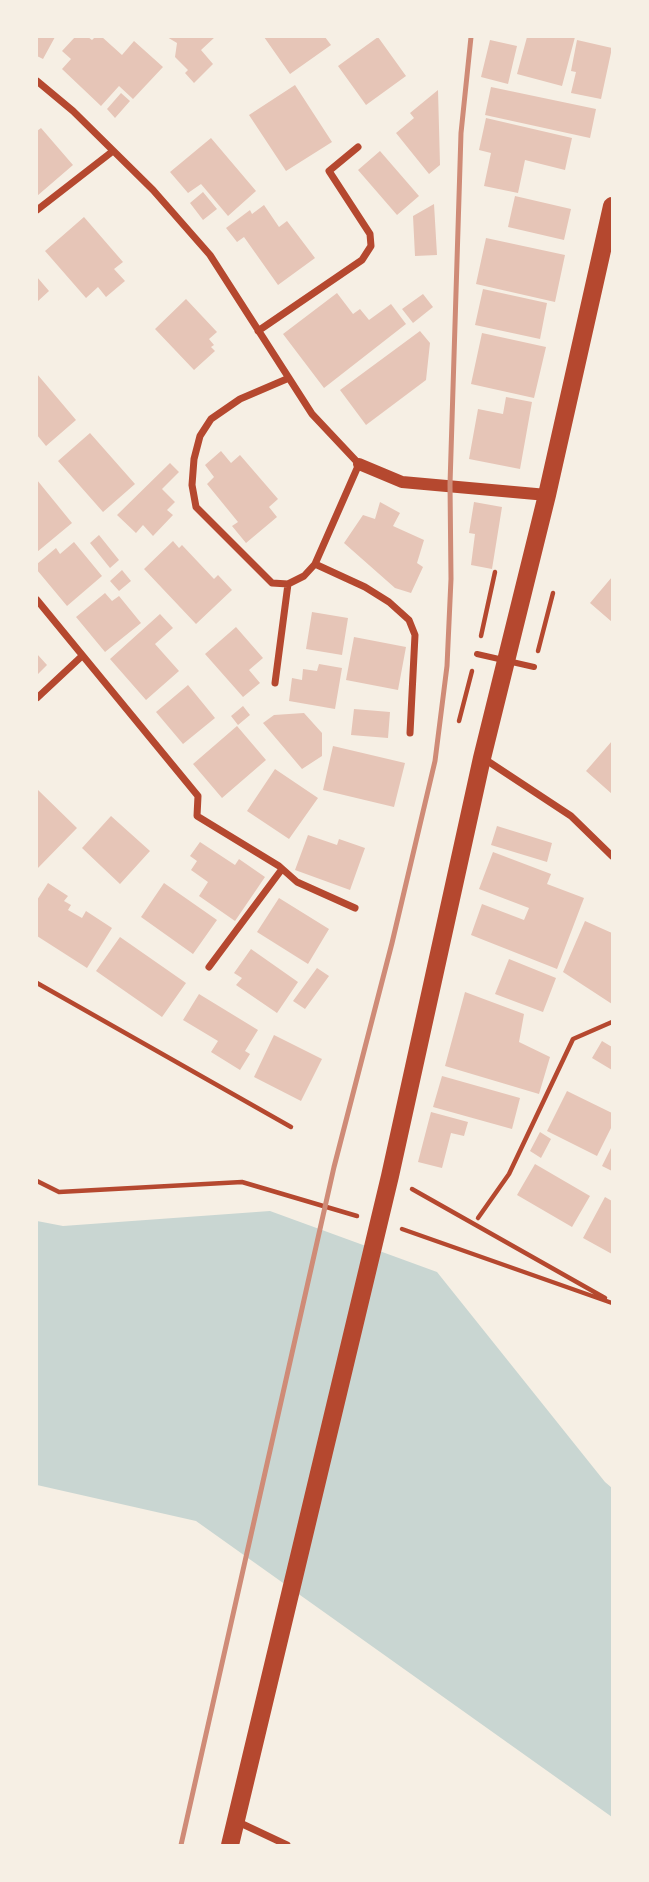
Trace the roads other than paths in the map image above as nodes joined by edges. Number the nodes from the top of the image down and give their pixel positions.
1 (37, 81) edge
2 (358, 147) dead end
3 (113, 151) junction
4 (612, 206) edge
5 (37, 210) edge
6 (258, 331) junction
7 (289, 378) junction
8 (359, 464) junction
9 (547, 495) junction
10 (316, 564) junction
11 (288, 584) junction
12 (37, 600) edge
13 (477, 654) dead end
14 (82, 656) junction
15 (534, 667) dead end
16 (275, 683) dead end
17 (37, 698) edge
18 (410, 733) dead end
19 (482, 758) junction
20 (612, 856) edge
21 (282, 869) junction
22 (355, 908) dead end
23 (209, 967) dead end
24 (236, 1821) junction
25 (230, 1845) edge
26 (288, 1845) edge

1 - 3 street
2 - 6 street
3 - 5 street
3 - 6 street
4 - 9 main road
6 - 7 street
7 - 8 street
7 - 11 street
8 - 9 street
8 - 10 street
9 - 19 main road
10 - 11 street
10 - 18 street
11 - 16 street
12 - 14 street
13 - 15 street
14 - 17 street
14 - 21 street
19 - 20 street
19 - 24 main road
21 - 22 street
21 - 23 street
24 - 25 main road
24 - 26 street

